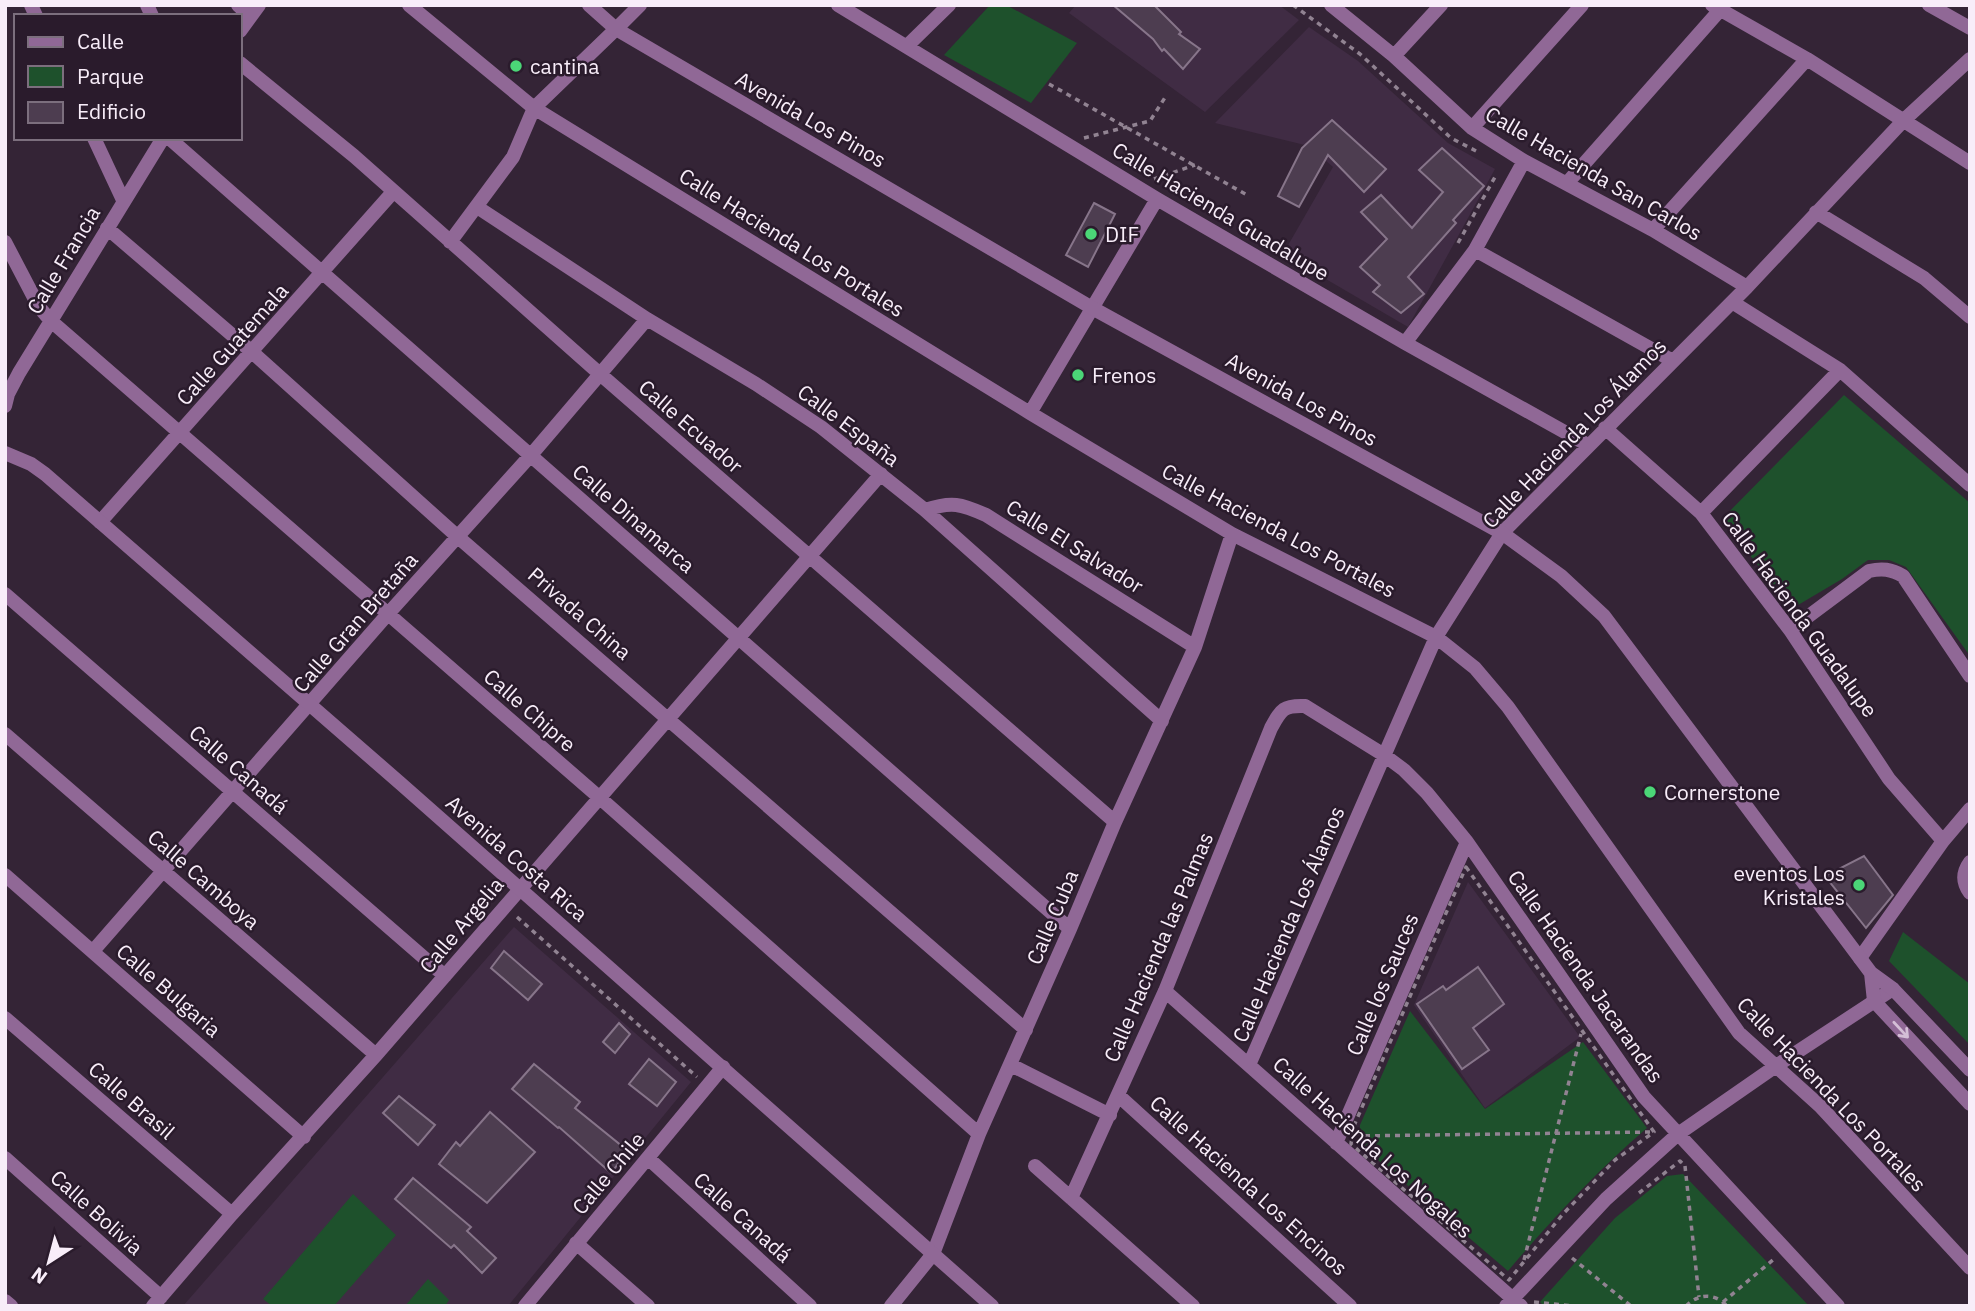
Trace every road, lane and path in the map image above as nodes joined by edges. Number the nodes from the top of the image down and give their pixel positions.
1 (238, 5) edge
2 (409, 5) edge
3 (589, 5) edge
4 (640, 5) edge
5 (838, 5) edge
6 (949, 5) edge
7 (1293, 5) edge
8 (1331, 5) edge
9 (1441, 5) edge
10 (1582, 5) edge
11 (1929, 5) edge
12 (1716, 7) edge
13 (255, 11) edge
14 (242, 28) edge
15 (1970, 28) edge
16 (616, 29) junction
17 (907, 46) junction
18 (1394, 56) junction
19 (1807, 59) junction
20 (1970, 59) edge
21 (242, 65) edge
22 (1049, 84) dead end
23 (1166, 96) dead end
24 (534, 108) junction
25 (1904, 120) junction
26 (1126, 126) junction
27 (1472, 128) junction
28 (1078, 139) dead end
29 (95, 140) edge
30 (165, 140) edge
31 (168, 140) edge
32 (1482, 154) dead end
33 (1524, 161) junction
34 (1970, 163) edge
35 (1195, 165) junction
36 (1496, 176) dead end
37 (1149, 181) dead end
38 (1568, 183) junction
39 (393, 192) junction
40 (1247, 195) dead end
41 (1157, 199) junction
42 (123, 200) junction
43 (477, 207) junction
44 (1816, 212) junction
45 (107, 228) junction
46 (1653, 230) junction
47 (5, 242) edge
48 (450, 242) junction
49 (1456, 248) dead end
50 (1475, 250) junction
51 (322, 274) junction
52 (1747, 287) junction
53 (1732, 302) junction
54 (1094, 309) junction
55 (1970, 317) edge
56 (647, 319) junction
57 (51, 321) junction
58 (1405, 343) junction
59 (252, 352) junction
60 (1673, 361) junction
61 (1840, 370) junction
62 (600, 374) junction
63 (5, 406) edge
64 (1030, 413) junction
65 (1605, 428) junction
66 (181, 432) junction
67 (1588, 445) junction
68 (5, 453) edge
69 (531, 455) junction
70 (881, 474) junction
71 (1970, 485) edge
72 (925, 510) junction
73 (1701, 513) junction
74 (100, 522) junction
75 (1502, 533) junction
76 (1231, 534) junction
77 (458, 537) junction
78 (810, 557) junction
79 (5, 594) edge
80 (387, 615) junction
81 (1790, 630) junction
82 (1436, 637) junction
83 (739, 638) junction
84 (1195, 647) junction
85 (1970, 676) edge
86 (310, 704) junction
87 (1281, 711) joint
88 (669, 718) junction
89 (1162, 721) junction
90 (5, 734) edge
91 (1384, 755) junction
92 (233, 792) junction
93 (600, 798) junction
94 (1970, 809) edge
95 (1115, 822) junction
96 (1943, 841) junction
97 (1467, 842) junction
98 (1970, 862) edge
99 (164, 872) junction
100 (5, 875) edge
101 (519, 888) junction
102 (1970, 893) edge
103 (515, 916) dead end
104 (1070, 929) junction
105 (93, 951) junction
106 (1860, 958) junction
107 (1871, 972) junction
108 (445, 976) junction
109 (1892, 989) junction
110 (1165, 991) junction
111 (1874, 1001) junction
112 (5, 1018) edge
113 (1026, 1030) junction
114 (1582, 1031) junction
115 (376, 1055) junction
116 (1011, 1065) junction
117 (1250, 1065) junction
118 (1776, 1066) junction
119 (723, 1068) junction
120 (1970, 1070) edge
121 (700, 1079) dead end
122 (1119, 1096) junction
123 (1970, 1104) edge
124 (1110, 1115) junction
125 (1654, 1132) junction
126 (979, 1134) junction
127 (1556, 1134) junction
128 (1678, 1134) junction
129 (1352, 1136) junction
130 (304, 1137) junction
131 (1336, 1143) junction
132 (5, 1158) edge
133 (649, 1159) junction
134 (1035, 1166) dead end
135 (1685, 1166) junction
136 (1694, 1176) dead end
137 (1636, 1195) dead end
138 (1071, 1198) junction
139 (232, 1214) junction
140 (576, 1243) junction
141 (1580, 1249) dead end
142 (933, 1254) junction
143 (1774, 1259) dead end
144 (1523, 1262) junction
145 (1970, 1268) edge
146 (1540, 1293) dead end
147 (1699, 1297) junction
148 (5, 1301) edge
149 (157, 1301) edge
150 (1518, 1303) edge
151 (1725, 1304) edge
152 (11, 1306) edge
153 (526, 1306) edge
154 (648, 1306) edge
155 (810, 1306) edge
156 (891, 1306) edge
157 (992, 1306) edge
158 (1194, 1306) edge
159 (1350, 1306) edge
160 (1537, 1306) edge
161 (1574, 1306) edge
162 (1631, 1306) edge
163 (1686, 1306) edge
164 (1838, 1306) edge

1 - 13 street
2 - 24 street, Calle Hacienda Los Portales
3 - 16 street, Avenida Los Pinos
4 - 16 street
5 - 17 street, Calle Hacienda Guadalupe
6 - 17 street
7 - 32 path
8 - 18 street, Calle Hacienda San Carlos
9 - 18 street
10 - 27 street
11 - 15 street
12 - 19 street
12 - 38 street
13 - 14 street
16 - 24 street
16 - 54 street, Avenida Los Pinos
17 - 41 street, Calle Hacienda Guadalupe
18 - 27 street, Calle Hacienda San Carlos
19 - 25 street
19 - 46 street
20 - 25 street, Calle Hacienda Los Álamos
21 - 39 street, Calle Ecuador
22 - 26 path
23 - 26 path
24 - 43 street
24 - 64 street, Calle Hacienda Los Portales
25 - 34 street
25 - 44 street, Calle Hacienda Los Álamos
26 - 28 path
26 - 35 path
27 - 33 street, Calle Hacienda San Carlos
29 - 42 street
30 - 42 street, Calle Francia
31 - 51 street, Calle Dinamarca
33 - 38 street, Calle Hacienda San Carlos
33 - 50 street
35 - 37 path
35 - 40 path
36 - 49 path
38 - 46 street, Calle Hacienda San Carlos
39 - 48 street, Calle Ecuador
39 - 51 street, Calle Guatemala
41 - 54 street
41 - 58 street, Calle Hacienda Guadalupe
42 - 45 street, Calle Francia
43 - 48 street
43 - 56 street, Calle España
44 - 52 street, Calle Hacienda Los Álamos
44 - 55 street
45 - 57 street, Calle Francia
45 - 59 street, Privada China
46 - 52 street, Calle Hacienda San Carlos
47 - 57 street, Calle Chipre
48 - 62 street, Calle Ecuador
50 - 58 street
50 - 60 street
51 - 59 street, Calle Guatemala
51 - 69 street, Calle Dinamarca
52 - 53 street, Calle Hacienda Los Álamos
53 - 60 street, Calle Hacienda Los Álamos
53 - 61 street
54 - 64 street
54 - 75 street, Avenida Los Pinos
56 - 62 street, Calle Gran Bretaña
56 - 70 street, Calle España
57 - 63 street, Calle Francia
57 - 66 street, Calle Chipre
58 - 67 street, Calle Hacienda Guadalupe
59 - 66 street, Calle Guatemala
59 - 77 street, Privada China
60 - 65 street, Calle Hacienda Los Álamos
61 - 71 street
61 - 73 street
62 - 69 street, Calle Gran Bretaña
62 - 78 street, Calle Ecuador
64 - 76 street, Calle Hacienda Los Portales
65 - 67 street, Calle Hacienda Los Álamos
65 - 73 street, Calle Hacienda Guadalupe
66 - 74 street, Calle Guatemala
66 - 80 street, Calle Chipre
67 - 75 street, Calle Hacienda Los Álamos
68 - 74 street, Avenida Costa Rica
69 - 77 street, Calle Gran Bretaña
69 - 83 street, Calle Dinamarca
70 - 72 street, Calle España
70 - 78 street, Calle Argelia
72 - 84 street, Calle El Salvador
72 - 89 street, Calle España
73 - 81 street, Calle Hacienda Guadalupe
74 - 86 street, Avenida Costa Rica
75 - 82 street, Calle Hacienda Los Álamos
75 - 106 street, Avenida Los Pinos
76 - 82 street, Calle Hacienda Los Portales
76 - 84 street, Calle Cuba
77 - 80 street, Calle Gran Bretaña
77 - 88 street, Privada China
78 - 83 street, Calle Argelia
78 - 95 street, Calle Ecuador
79 - 92 street, Calle Canadá
80 - 86 street, Calle Gran Bretaña
80 - 93 street, Calle Chipre
81 - 85 street
81 - 96 street, Calle Hacienda Guadalupe
82 - 91 street, Calle Hacienda Los Álamos
82 - 118 street, Calle Hacienda Los Portales
83 - 88 street, Calle Argelia
83 - 104 street, Calle Dinamarca
84 - 89 street, Calle Cuba
86 - 92 street, Calle Gran Bretaña
86 - 101 street, Avenida Costa Rica
87 - 91 street, Calle Hacienda Jacarandas
87 - 110 street, Calle Hacienda las Palmas
88 - 93 street, Calle Argelia
88 - 113 street, Privada China
89 - 95 street, Calle Cuba
90 - 99 street, Calle Camboya
91 - 97 street, Calle Hacienda Jacarandas
91 - 117 street, Calle Hacienda Los Álamos
92 - 99 street, Calle Gran Bretaña
92 - 108 street, Calle Canadá
93 - 101 street, Calle Argelia
93 - 126 street, Calle Chipre
94 - 96 street
95 - 104 street, Calle Cuba
96 - 106 street
97 - 128 street, Calle Hacienda Jacarandas
97 - 131 street, Calle los Sauces
98 - 102 street
99 - 105 street, Calle Gran Bretaña
99 - 115 street, Calle Camboya
100 - 105 street, Calle Bulgaria
101 - 108 street, Calle Argelia
101 - 119 street, Avenida Costa Rica
103 - 121 path
104 - 113 street, Calle Cuba
105 - 130 street, Calle Bulgaria
106 - 107 street, Avenida Los Pinos
107 - 109 street, Avenida Los Pinos
107 - 111 street
108 - 115 street, Calle Argelia
109 - 111 street
109 - 120 street, Avenida Los Pinos
110 - 117 street, Calle Hacienda Los Nogales
110 - 122 street, Calle Hacienda las Palmas
111 - 118 street
111 -> 123 street
112 - 139 street, Calle Brasil
113 - 116 street, Calle Cuba
114 - 125 path
114 - 127 path
114 - 129 path
115 - 130 street, Calle Argelia
116 - 124 street
116 - 126 street, Calle Cuba
117 - 131 street, Calle Hacienda Los Nogales
118 - 128 street
118 - 145 street, Calle Hacienda Los Portales
119 - 133 street, Calle Chile
119 - 142 street, Avenida Costa Rica
122 - 124 street, Calle Hacienda las Palmas
122 - 159 street, Calle Hacienda Los Encinos
124 - 138 street, Calle Hacienda las Palmas
125 - 127 path
125 - 144 path
126 - 142 street, Calle Cuba
127 - 129 path
127 - 144 path
128 - 150 street
128 - 164 street, Calle Hacienda Jacarandas
129 - 144 path
130 - 139 street, Calle Argelia
131 - 150 street, Calle Hacienda Los Nogales
132 - 149 street, Calle Bolivia
133 - 140 street, Calle Chile
133 - 155 street, Calle Canadá
134 - 138 street
135 - 136 path
135 - 137 path
135 - 147 path
138 - 158 street
139 - 149 street, Calle Argelia
140 - 153 street, Calle Chile
140 - 154 street
141 - 162 path
142 - 156 street, Calle Cuba
142 - 157 street, Avenida Costa Rica
143 - 151 path
146 - 150 path
147 - 151 path
147 - 163 path
148 - 152 street
150 - 160 path
150 - 161 path

